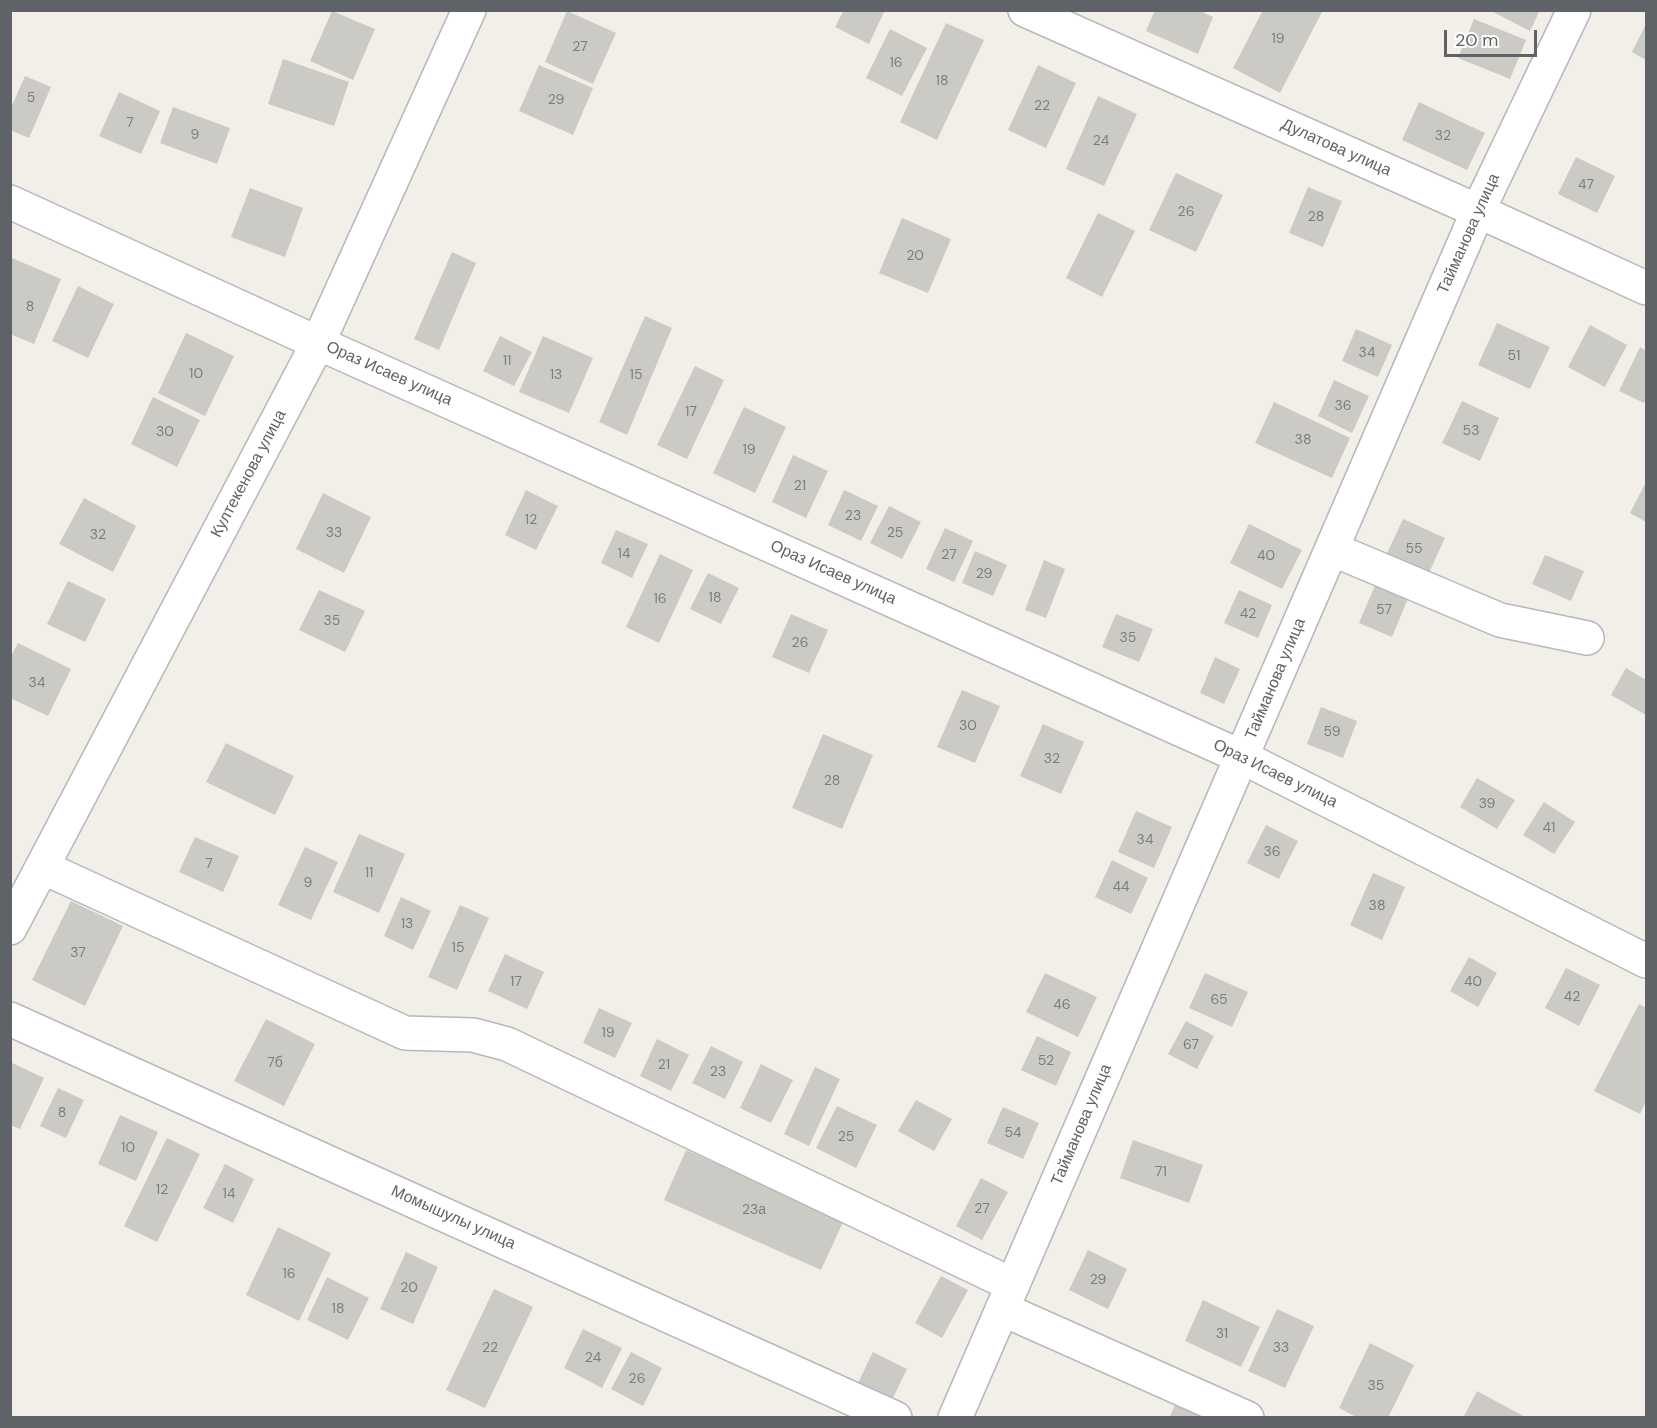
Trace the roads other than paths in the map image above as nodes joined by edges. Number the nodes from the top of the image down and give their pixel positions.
1 (469, 10) edge
2 (1025, 10) edge
3 (1574, 10) edge
4 (10, 202) edge
5 (1478, 211) junction
6 (1647, 288) edge
7 (318, 343) junction
8 (1332, 549) junction
9 (1587, 638) dead end
10 (1242, 757) junction
11 (42, 867) junction
12 (10, 928) edge
13 (1647, 961) edge
14 (10, 1018) edge
15 (1007, 1297) junction
16 (895, 1418) edge
17 (955, 1418) edge
18 (1247, 1418) edge

1 - 7 street, Култекенова улица
2 - 5 street, Дулатова улица
3 - 5 street, Тайманова улица
4 - 7 street, Ораз Исаев улица
5 - 6 street, Дулатова улица
5 - 8 street, Тайманова улица
7 - 10 street, Ораз Исаев улица
7 - 11 street, Култекенова улица
8 - 9 street
8 - 10 street, Тайманова улица
10 - 13 street, Ораз Исаев улица
10 - 15 street, Тайманова улица
11 - 12 street, Култекенова улица
11 - 15 street
14 - 16 street, Момышулы улица
15 - 17 street, Тайманова улица
15 - 18 street

